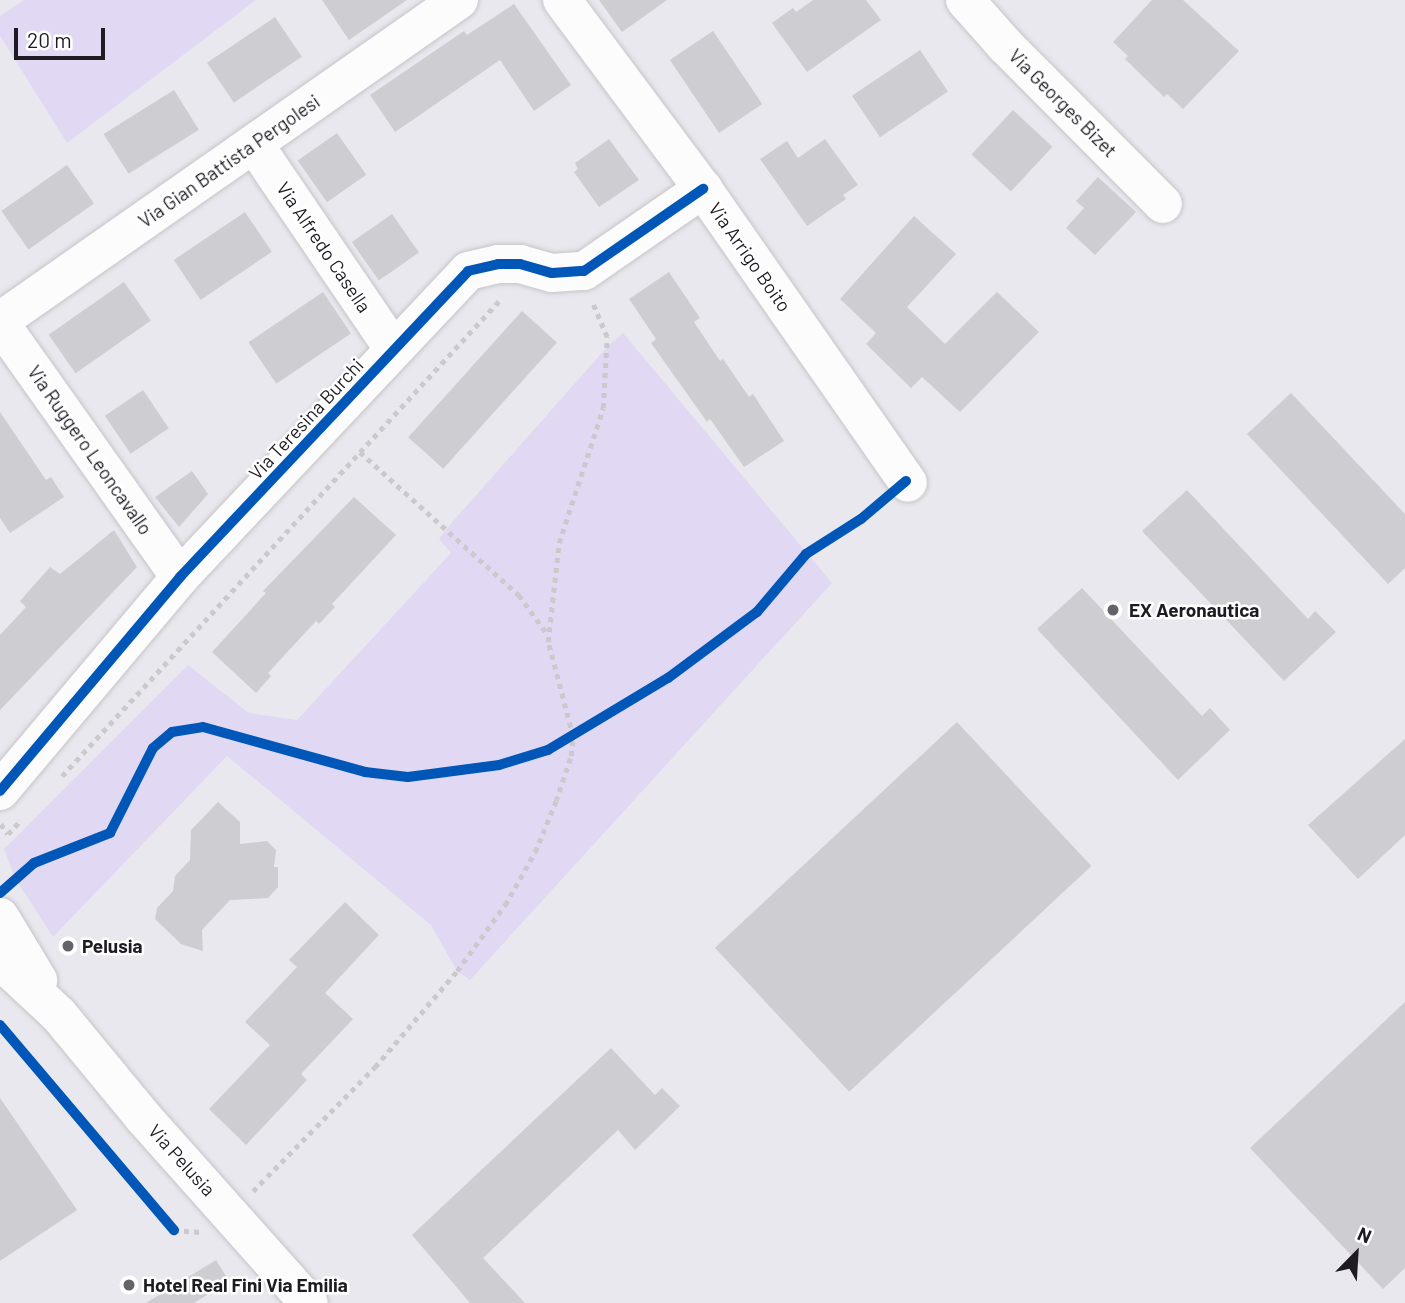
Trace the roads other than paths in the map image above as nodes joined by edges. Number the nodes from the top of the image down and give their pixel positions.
1 (459, 0) edge
2 (562, 0) edge
3 (965, 0) edge
4 (254, 144) junction
5 (703, 190) junction
6 (1163, 204) dead end
7 (0, 322) edge
8 (394, 350) junction
9 (908, 484) dead end
10 (180, 577) junction
11 (13, 803) edge
12 (0, 917) edge
13 (0, 960) edge
14 (59, 1015) junction
15 (309, 1303) edge

1 - 4 street, Via Gian Battista Pergolesi
2 - 5 street, Via Arrigo Boito
3 - 6 street, Via Georges Bizet
4 - 7 street, Via Gian Battista Pergolesi
4 - 8 street, Via Alfredo Casella
5 - 8 street, Via Teresina Burchi
5 - 9 street, Via Arrigo Boito
7 - 10 street, Via Ruggero Leoncavallo
8 - 10 street, Via Teresina Burchi
10 - 11 street, Via Teresina Burchi
12 - 14 street, Via Pelusia
13 - 14 street, Via Pelusia
14 - 15 street, Via Pelusia

